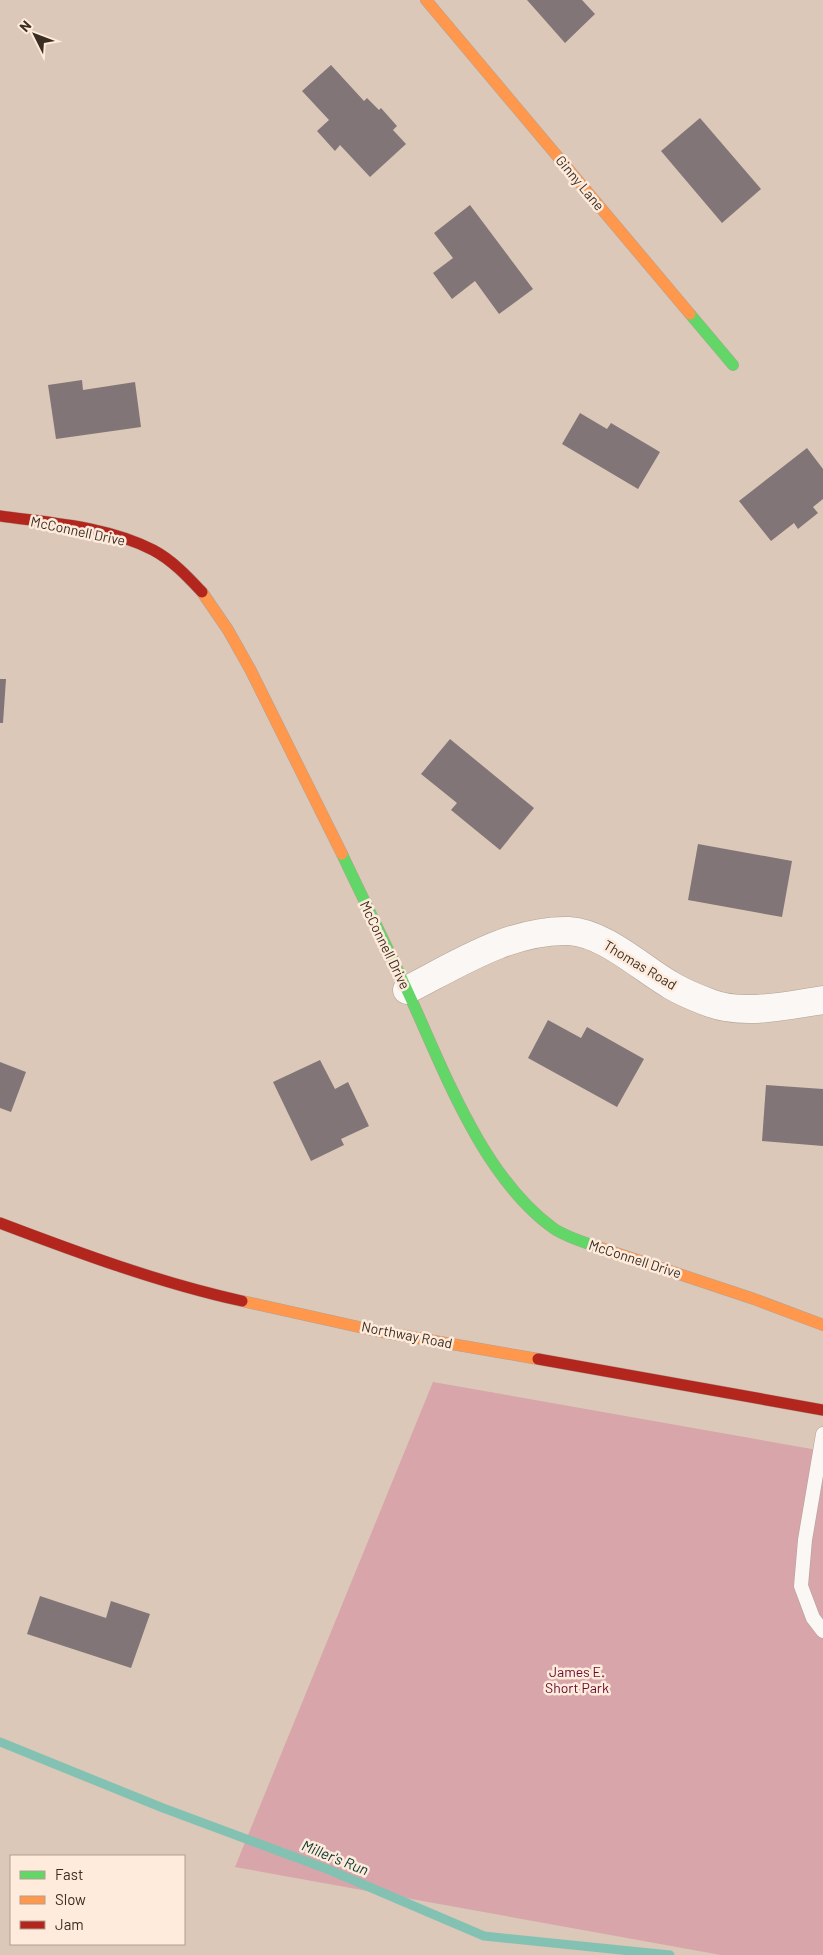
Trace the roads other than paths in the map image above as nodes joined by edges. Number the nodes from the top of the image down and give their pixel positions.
1 (426, 0) edge
2 (733, 365) dead end
3 (0, 516) edge
4 (407, 990) junction
5 (823, 1000) edge
6 (0, 1222) edge
7 (823, 1325) edge
8 (823, 1410) edge
9 (823, 1434) edge
10 (823, 1631) edge

1 - 2 street, Ginny Lane
3 - 4 street, McConnell Drive
4 - 5 street, Thomas Road
4 - 7 street, McConnell Drive
6 - 8 street, Northway Road
9 - 10 lane

